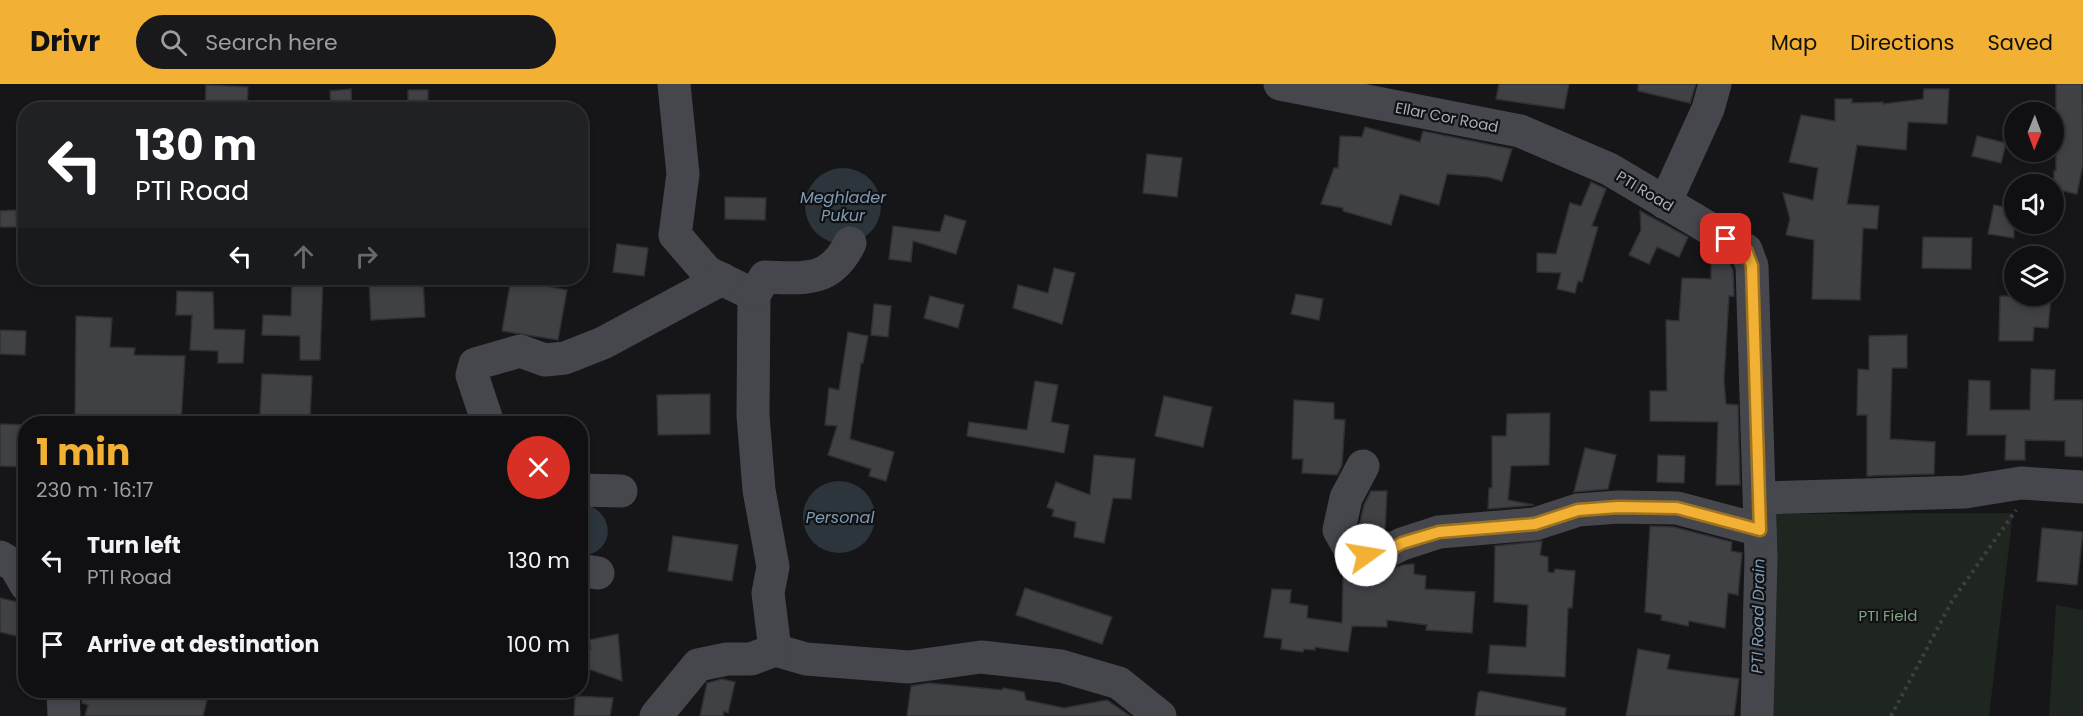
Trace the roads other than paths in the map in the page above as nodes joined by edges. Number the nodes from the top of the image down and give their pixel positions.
1 (666, 84) edge
2 (674, 84) edge
3 (1280, 84) edge
4 (1715, 84) edge
5 (1609, 169) joint
6 (1665, 203) junction
7 (669, 234) dead end
8 (850, 243) dead end
9 (722, 279) junction
10 (753, 295) junction
11 (486, 416) edge
12 (1363, 466) dead end
13 (2083, 486) edge
14 (588, 490) edge
15 (621, 491) dead end
16 (1760, 514) junction
17 (0, 557) edge
18 (18, 571) edge
19 (775, 650) junction
20 (63, 698) edge
21 (64, 716) edge
22 (656, 716) edge
23 (1160, 716) edge
24 (1757, 716) edge

1 - 7 street
2 - 9 street
3 - 5 street, Ellar Cor Road
4 - 6 street
5 - 6 street, PTI Road
6 - 16 street, PTI Road
8 - 10 street
9 - 10 street
9 - 11 street
10 - 19 street
12 - 16 street
13 - 16 street
14 - 15 street
16 - 24 street, PTI Road
17 - 18 street
19 - 22 street
19 - 23 street
20 - 21 street

